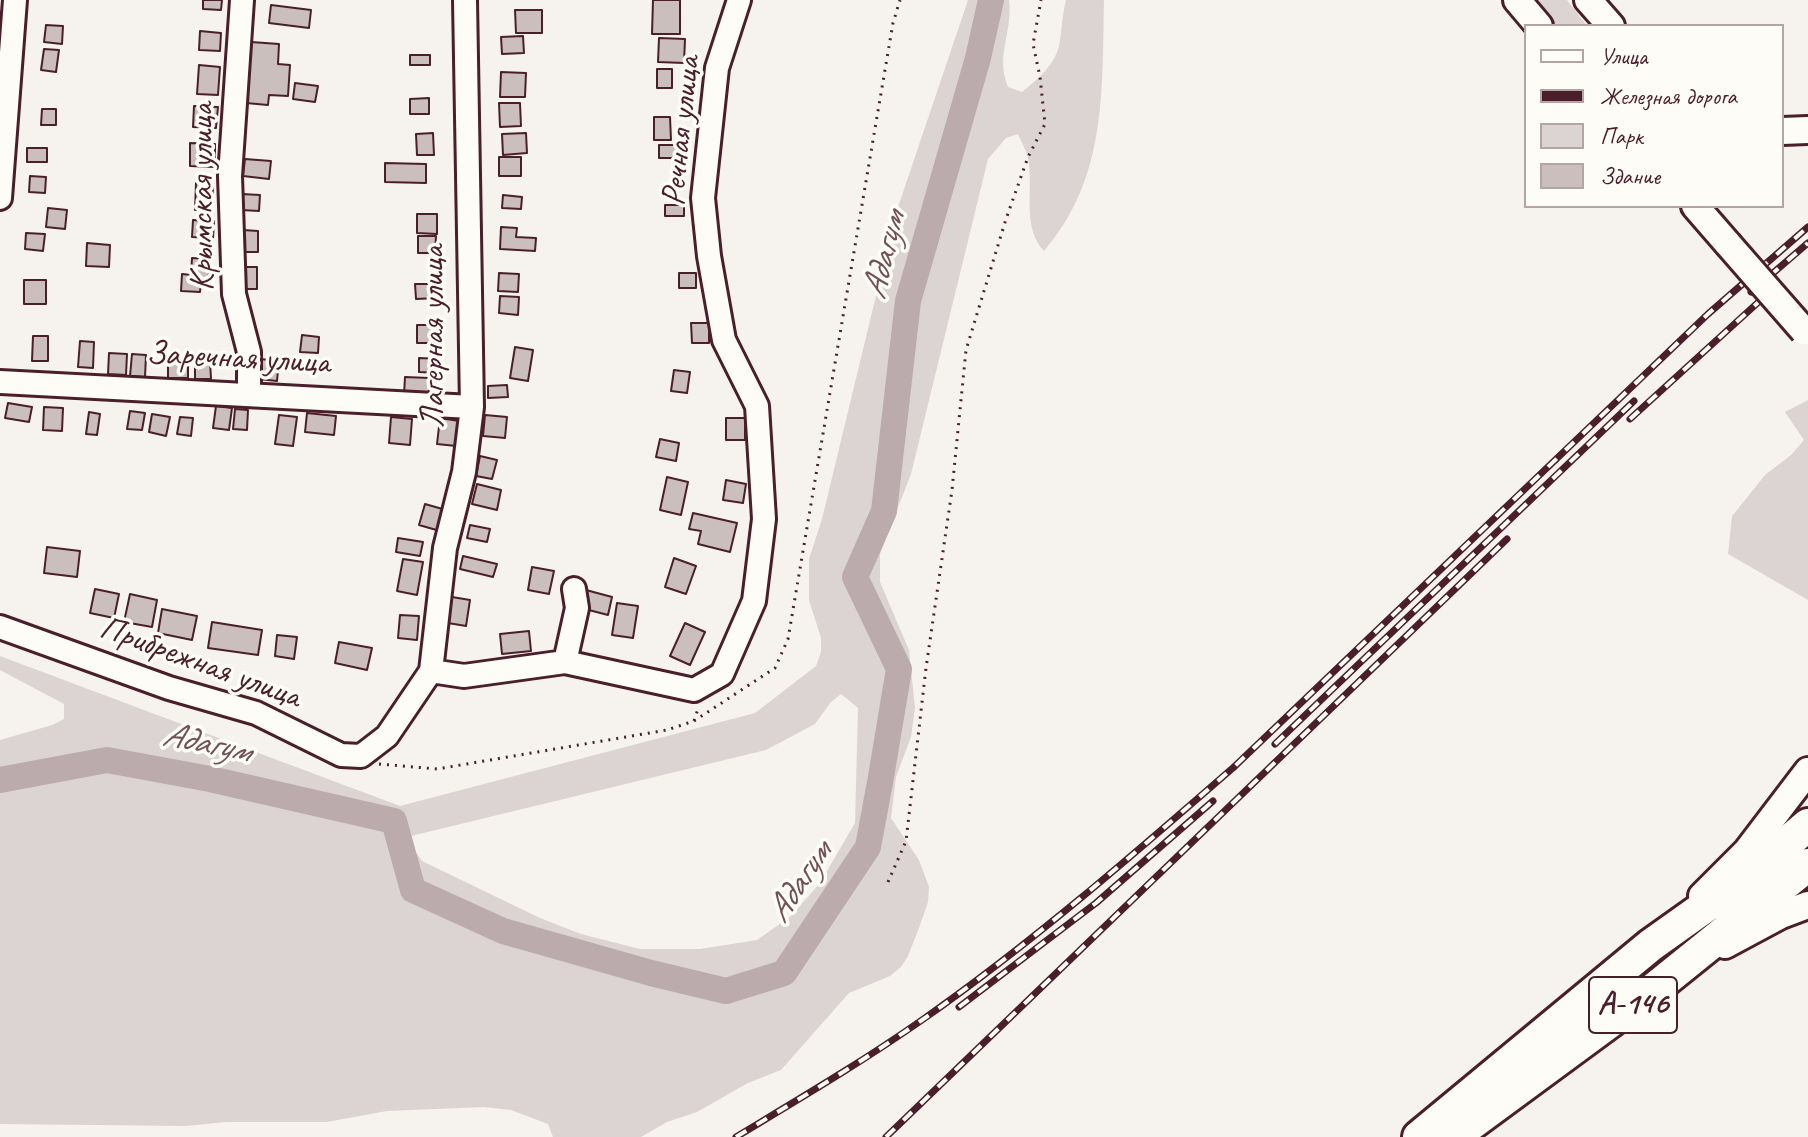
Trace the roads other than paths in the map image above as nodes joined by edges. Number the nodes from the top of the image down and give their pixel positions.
1 (15, 0) edge
2 (242, 0) edge
3 (465, 0) edge
4 (739, 0) edge
5 (1517, 0) edge
6 (1588, 0) edge
7 (1537, 24) edge
8 (1609, 24) edge
9 (1808, 130) edge
10 (1784, 131) edge
11 (0, 198) edge
12 (1697, 208) edge
13 (1806, 334) edge
14 (0, 382) edge
15 (249, 393) junction
16 (472, 407) junction
17 (574, 589) dead end
18 (0, 627) edge
19 (565, 662) junction
20 (431, 671) junction
21 (1808, 771) edge
22 (1808, 825) edge
23 (1808, 865) edge
24 (1808, 905) edge
25 (1651, 945) junction
26 (1654, 989) junction
27 (1419, 1137) edge
28 (1453, 1137) edge

1 - 11 street
2 - 15 street, Крымская улица
3 - 16 street, Лагерная улица
4 - 19 street, Речная улица
5 - 7 main road
6 - 8 main road
9 - 10 main road
12 - 13 main road, bridge
14 - 15 street, Заречная улица
15 - 16 street, Заречная улица
16 - 20 street, Лагерная улица
17 - 19 street
18 - 20 street, Прибрежная улица
19 - 20 street
21 - 25 main road, А-146
22 - 25 highway, А-146
23 - 26 highway, А-146
24 - 26 main road, А-146
25 - 27 highway, А-146
26 - 28 highway, А-146

